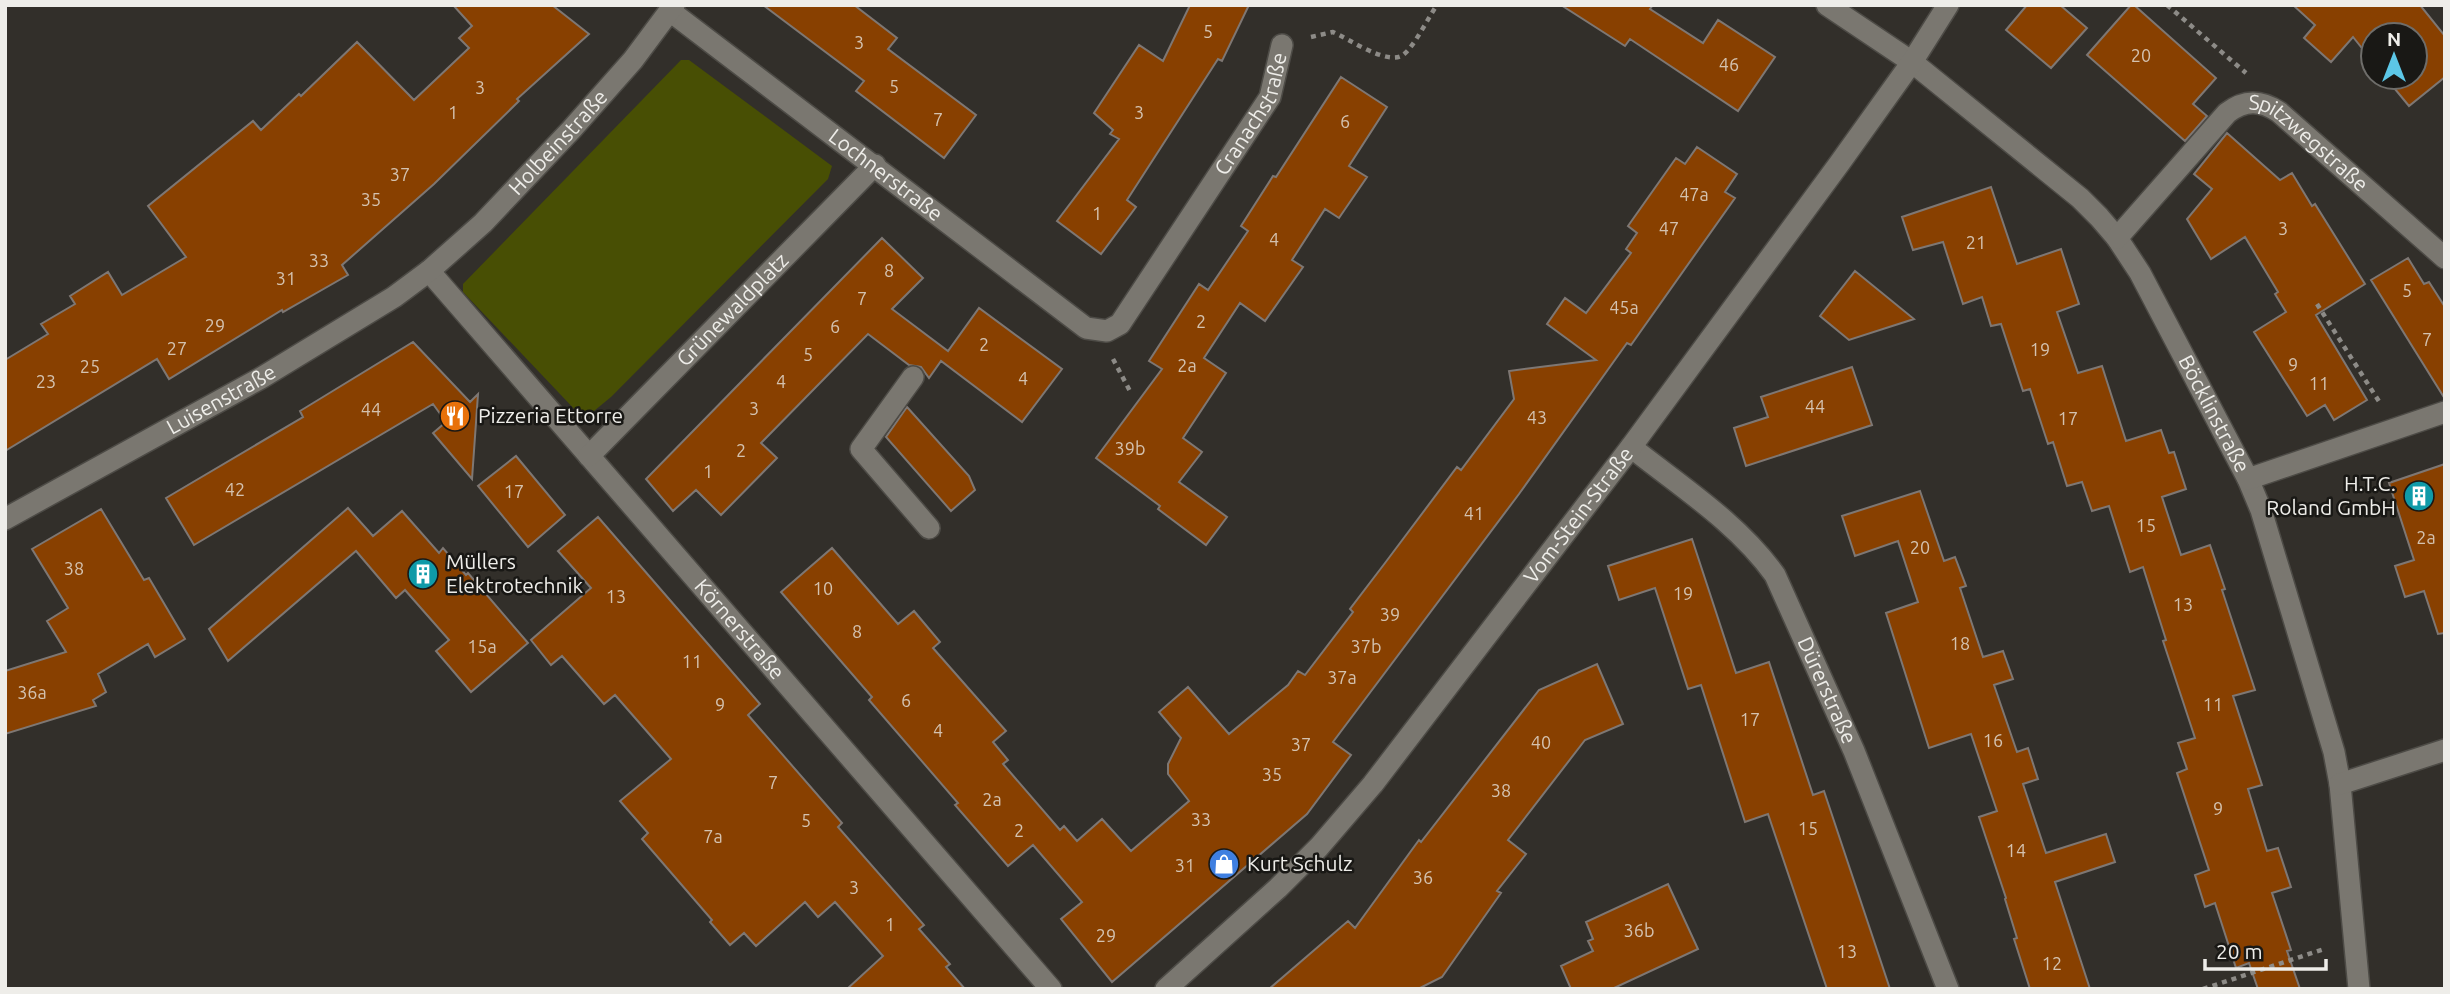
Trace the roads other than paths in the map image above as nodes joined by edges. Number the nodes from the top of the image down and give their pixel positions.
1 (1827, 5) edge
2 (1948, 5) edge
3 (672, 8) edge
4 (1282, 45) road end
5 (1912, 62) junction
6 (876, 165) junction
7 (2117, 238) junction
8 (2445, 258) edge
9 (429, 271) junction
10 (1107, 331) joint
11 (912, 377) dead end
12 (2445, 412) edge
13 (1631, 447) junction
14 (589, 456) junction
15 (2248, 479) junction
16 (5, 519) edge
17 (929, 528) dead end
18 (2445, 750) edge
19 (2340, 784) junction
20 (1051, 989) edge
21 (1166, 989) edge
22 (1948, 989) edge
23 (2359, 989) edge

1 - 5 street, Böcklinstraße
2 - 5 street, Vom-Stein-Straße
3 - 6 street, Lochnerstraße
3 - 9 street, Holbeinstraße
4 - 10 street, Cranachstraße
5 - 7 street, Böcklinstraße
5 - 13 street, Vom-Stein-Straße
6 - 10 street, Lochnerstraße
6 - 14 street, Grünewaldplatz
7 - 8 street, Spitzwegstraße
7 - 15 street, Böcklinstraße
9 - 14 street, Körnerstraße
9 - 16 street, Luisenstraße
11 - 17 street
12 - 15 street
13 - 21 street, Vom-Stein-Straße
13 - 22 street, Dürerstraße
14 - 20 street, Körnerstraße
15 - 19 street, Böcklinstraße
18 - 19 street
19 - 23 street, Böcklinstraße

